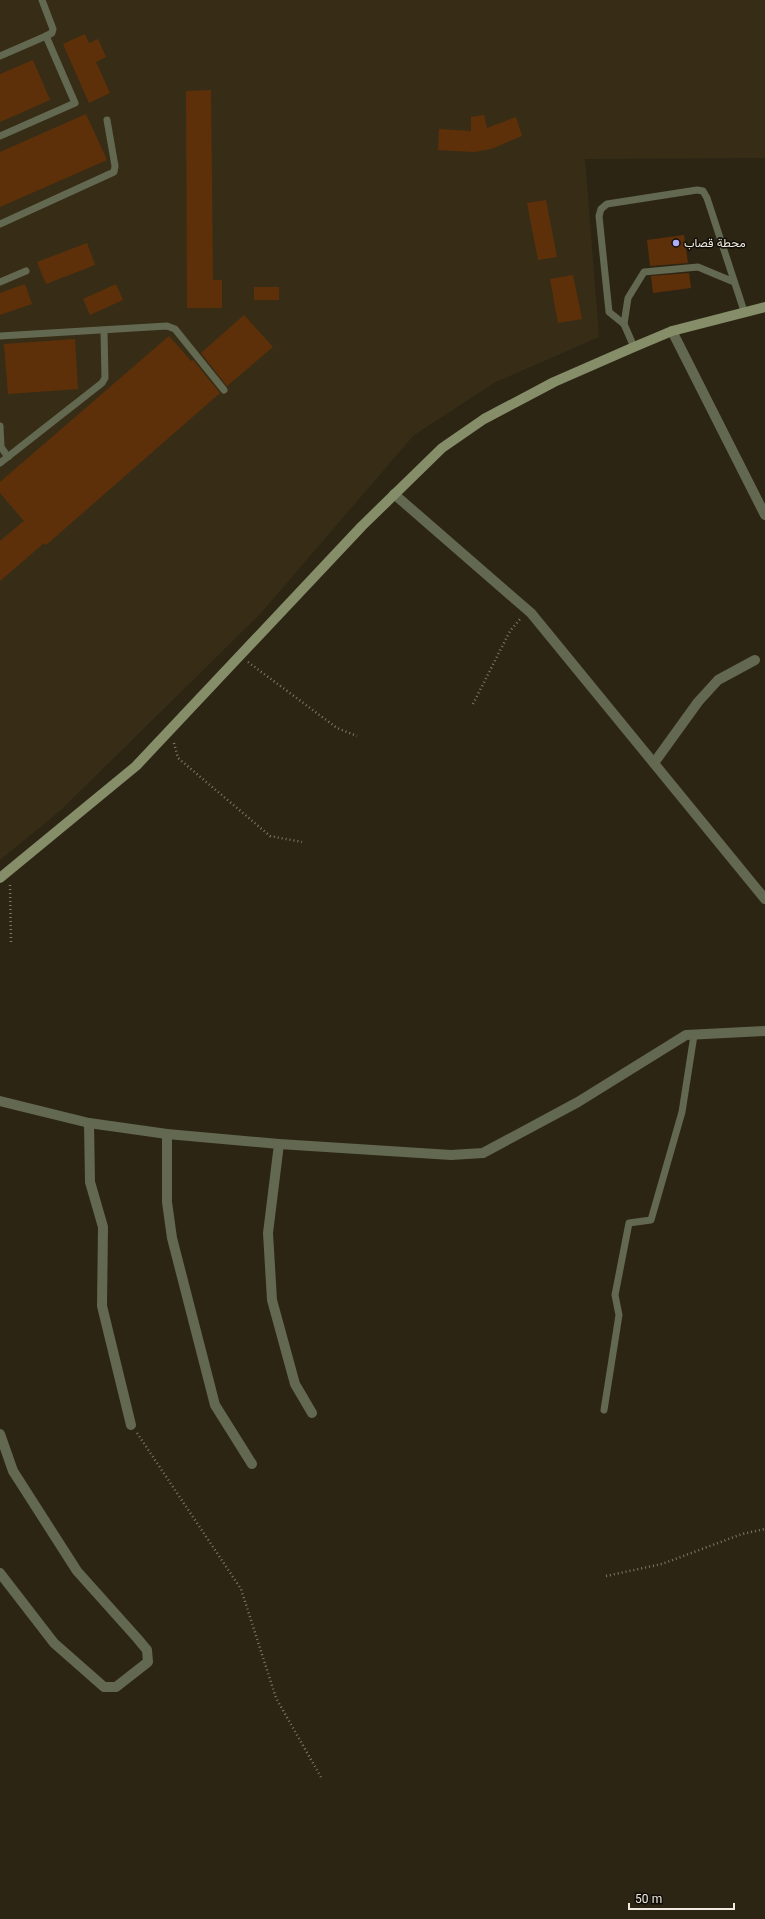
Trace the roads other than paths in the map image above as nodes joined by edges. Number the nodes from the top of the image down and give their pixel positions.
1 (42, 0) edge
2 (46, 36) junction
3 (0, 56) edge
4 (107, 120) dead end
5 (0, 136) edge
6 (0, 224) edge
7 (26, 271) dead end
8 (0, 282) edge
9 (734, 282) junction
10 (765, 307) edge
11 (744, 312) junction
12 (624, 324) junction
13 (104, 330) junction
14 (672, 331) junction
15 (0, 336) edge
16 (634, 347) junction
17 (224, 390) dead end
18 (0, 426) edge
19 (8, 457) junction
20 (0, 463) edge
21 (394, 494) junction
22 (765, 515) edge
23 (755, 660) dead end
24 (654, 763) junction
25 (0, 878) edge
26 (765, 899) edge
27 (765, 1031) edge
28 (694, 1035) junction
29 (0, 1101) edge
30 (89, 1122) junction
31 (167, 1134) junction
32 (279, 1144) junction
33 (604, 1410) dead end
34 (312, 1413) dead end
35 (131, 1424) road end
36 (0, 1434) edge
37 (252, 1464) dead end
38 (0, 1573) edge

1 - 2 lane
2 - 3 lane
2 - 5 lane
4 - 6 lane
7 - 8 lane
9 - 11 lane
9 - 12 lane
9 - 12 lane
10 - 11 main road
11 - 14 main road
12 - 16 lane
13 - 15 lane
13 - 17 lane
13 - 19 lane
14 - 16 main road
14 - 22 street
16 - 21 main road
18 - 19 lane
19 - 20 lane
21 - 24 street
21 - 25 main road
23 - 24 street
24 - 26 street
27 - 28 street
28 - 32 street
28 - 33 lane
29 - 30 street
30 - 31 street
30 - 35 street
31 - 32 street
31 - 37 street
32 - 34 street
36 - 38 street

